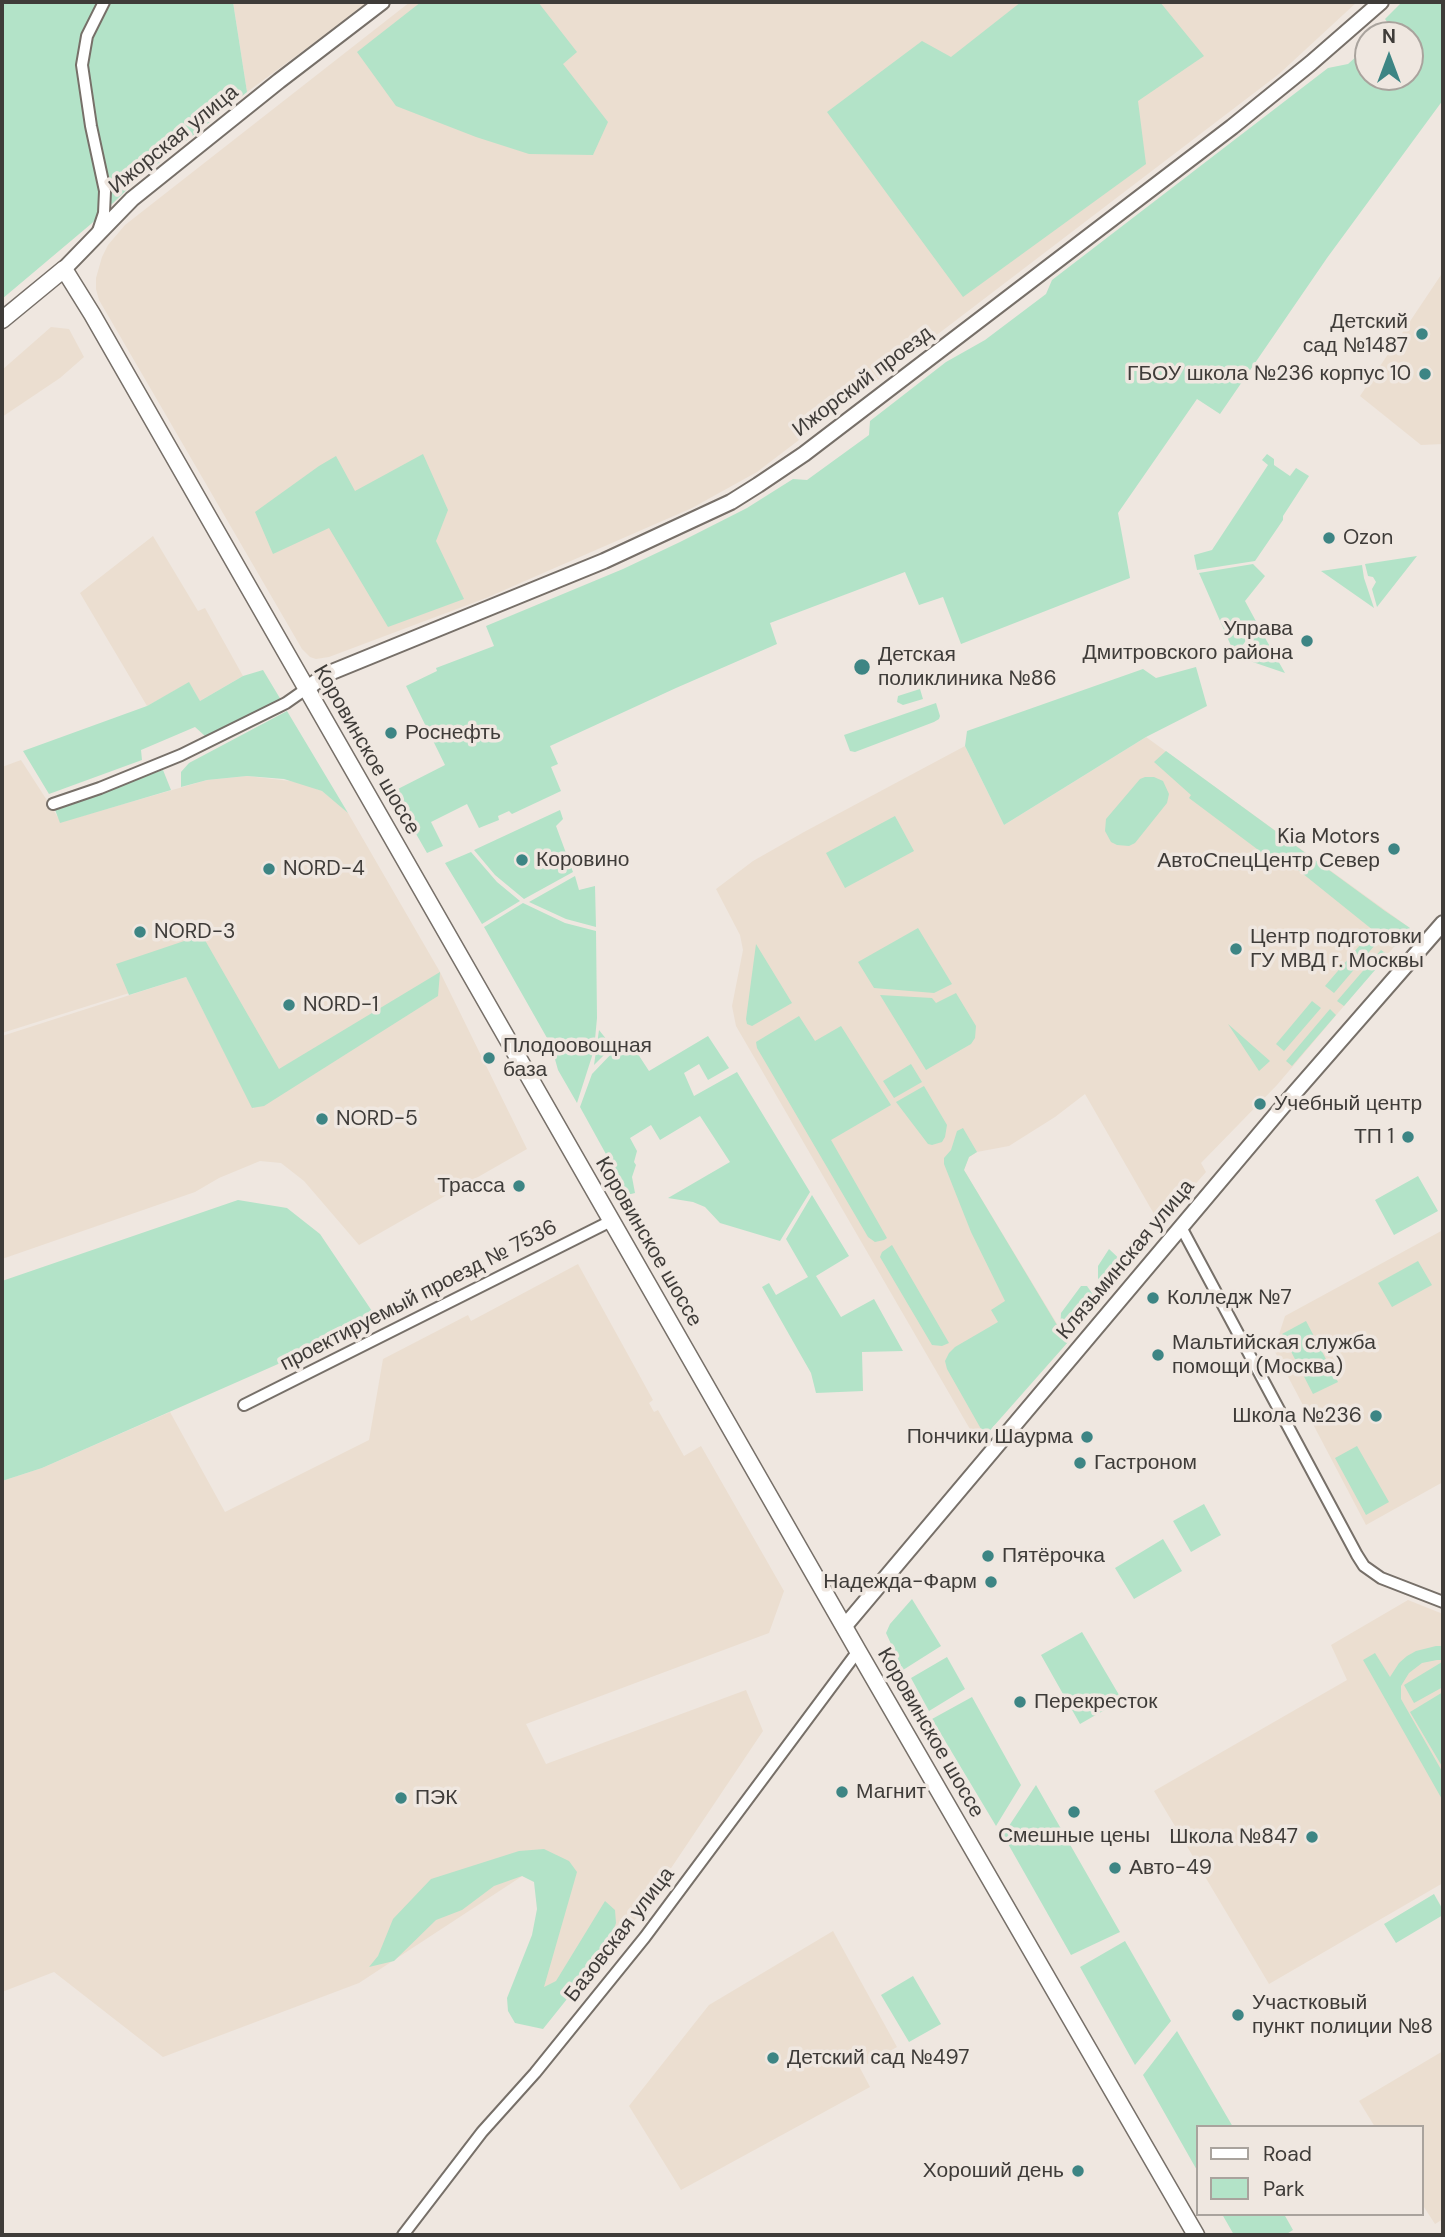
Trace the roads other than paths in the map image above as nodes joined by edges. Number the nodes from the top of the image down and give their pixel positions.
1 (104, 2) edge
2 (382, 2) edge
3 (1381, 2) edge
4 (97, 233) junction
5 (64, 269) junction
6 (2, 320) edge
7 (306, 689) junction
8 (53, 804) dead end
9 (1443, 923) edge
10 (611, 1220) junction
11 (1181, 1227) junction
12 (244, 1405) dead end
13 (1443, 1602) edge
14 (844, 1626) junction
15 (858, 1651) junction
16 (403, 2235) edge
17 (1196, 2235) edge

1 - 4 street
2 - 4 street, Ижорская улица
3 - 7 street, Ижорский проезд
4 - 5 street, Ижорская улица
5 - 6 main road, Ижорская улица
5 - 7 main road, Коровинское шоссе
7 - 8 street
7 - 10 main road, Коровинское шоссе
9 - 11 street, Клязьминская улица
10 - 12 street, проектируемый проезд № 7536
10 - 14 main road, Коровинское шоссе
11 - 13 street
11 - 14 street, Клязьминская улица
14 - 15 main road, Коровинское шоссе
15 - 16 street, Базовская улица
15 - 17 main road, Коровинское шоссе

